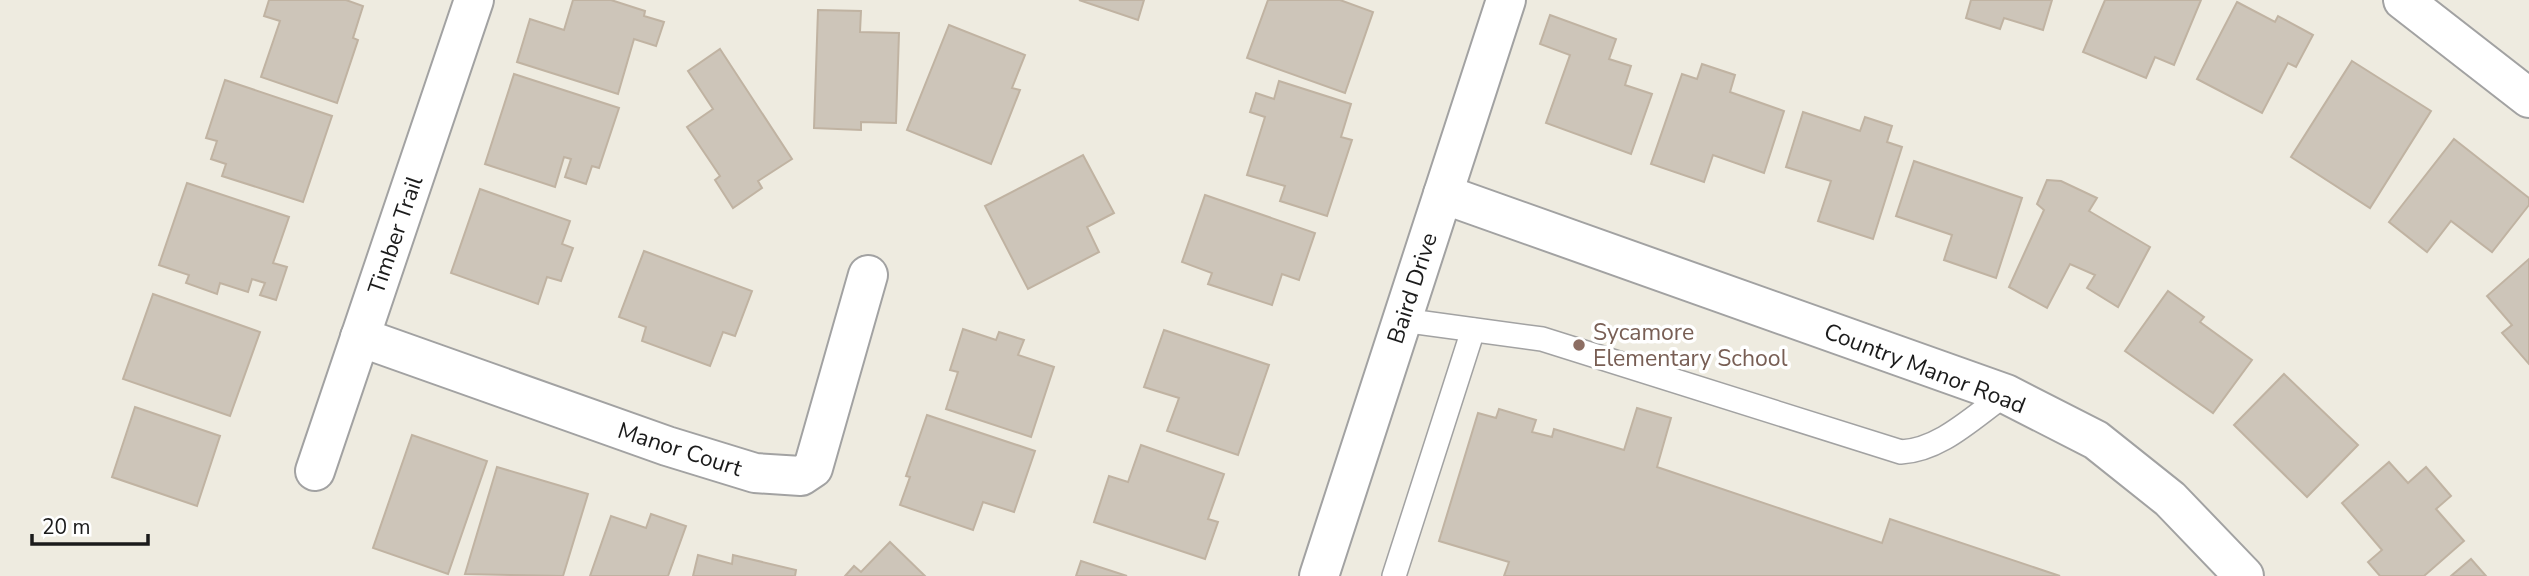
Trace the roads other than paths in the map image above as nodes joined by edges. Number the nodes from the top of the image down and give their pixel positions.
1 (474, 0) edge
2 (1506, 0) edge
3 (2403, 0) edge
4 (2529, 98) edge
5 (1443, 194) junction
6 (868, 275) dead end
7 (1402, 320) junction
8 (1473, 330) junction
9 (360, 337) junction
10 (2006, 394) junction
11 (315, 471) dead end
12 (1319, 576) edge
13 (1394, 576) edge
14 (2244, 576) edge

1 - 9 street, Timber Trail
2 - 5 street, Baird Drive
3 - 4 street
5 - 7 street, Baird Drive
5 - 10 street, Country Manor Road
6 - 9 street, Manor Court
7 - 8 lane
7 - 12 street, Baird Drive
8 - 10 lane
8 - 13 lane
9 - 11 street, Timber Trail
10 - 14 street, Country Manor Road

